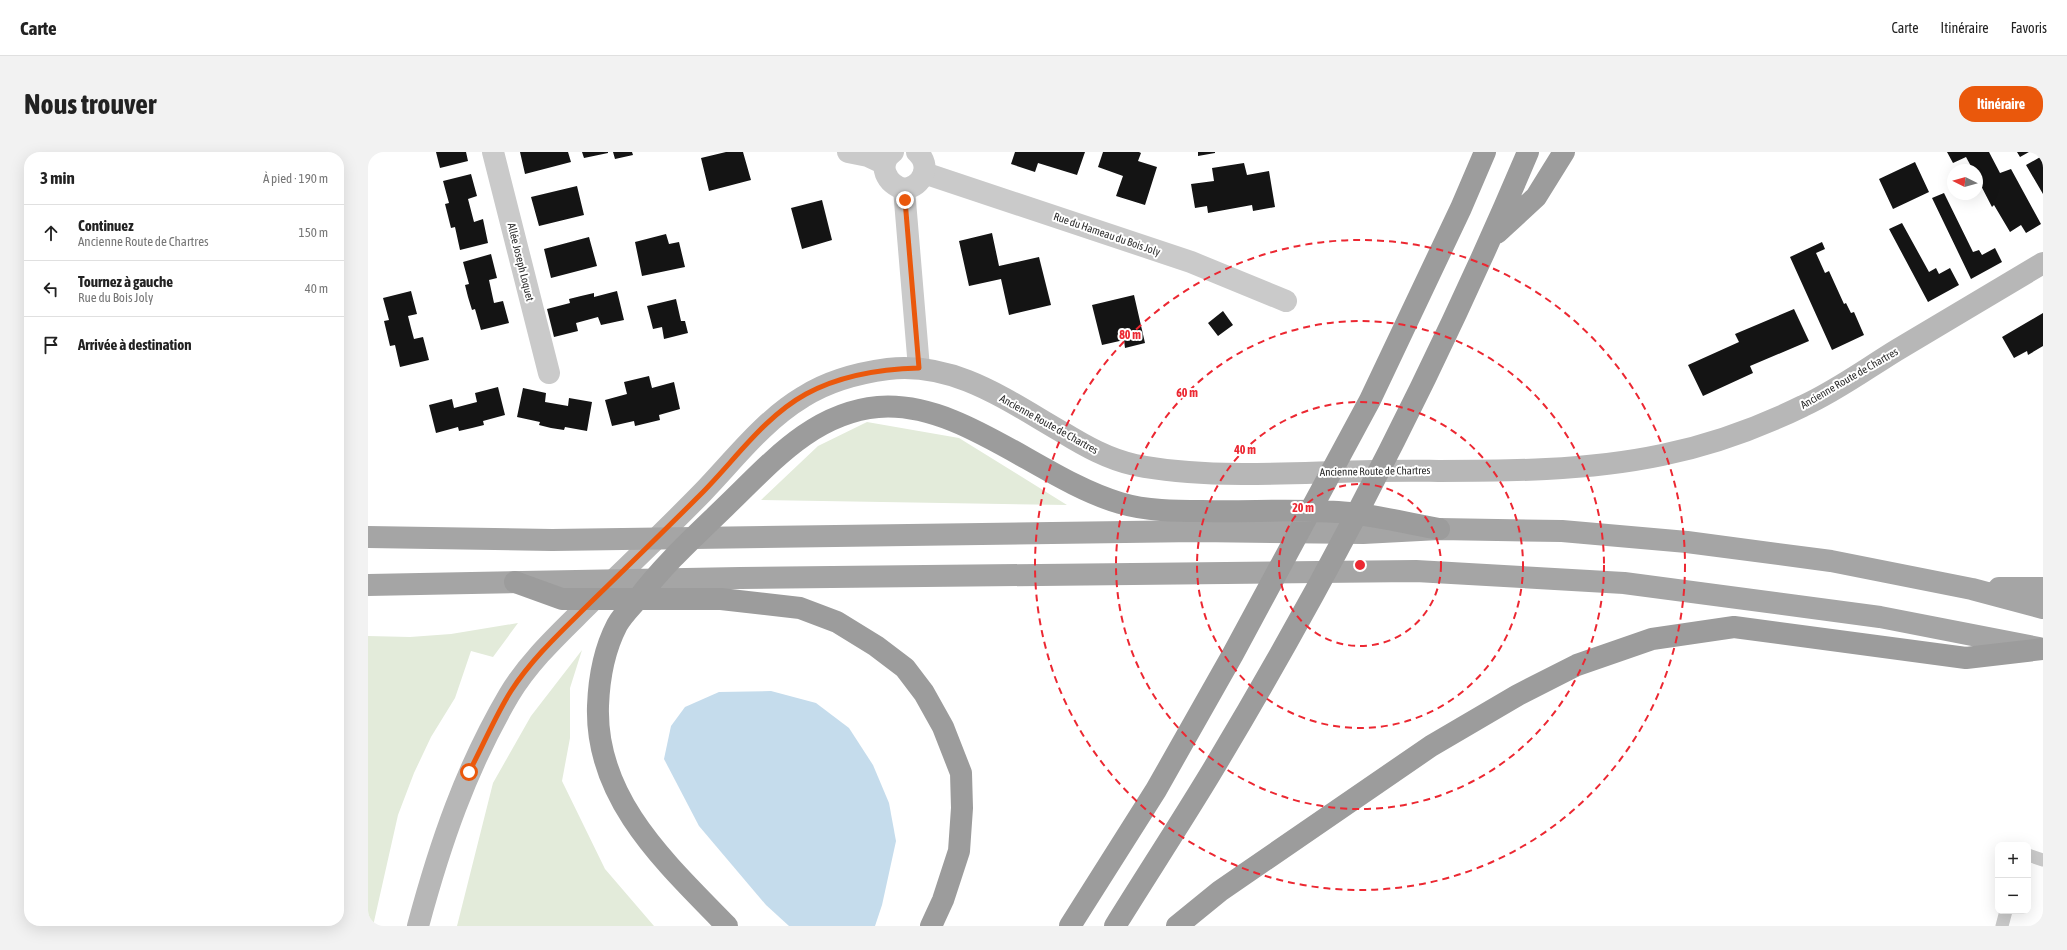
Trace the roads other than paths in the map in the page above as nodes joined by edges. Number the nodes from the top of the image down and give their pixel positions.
1 (493, 152) edge
2 (848, 152) edge
3 (917, 152) edge
4 (1485, 152) edge
5 (1528, 152) edge
6 (1564, 152) edge
7 (889, 158) edge
8 (924, 173) junction
9 (904, 189) junction
10 (1491, 240) junction
11 (2043, 263) edge
12 (1286, 301) dead end
13 (919, 368) junction
14 (548, 373) dead end
15 (1439, 529) junction
16 (368, 537) edge
17 (515, 582) junction
18 (368, 585) edge
19 (2043, 588) edge
20 (1972, 589) junction
21 (2043, 608) edge
22 (2043, 649) edge
23 (2031, 857) edge
24 (2043, 860) edge
25 (2005, 914) edge
26 (418, 926) edge
27 (727, 926) edge
28 (931, 926) edge
29 (1070, 926) edge
30 (1115, 926) edge
31 (1177, 926) edge
32 (2002, 926) edge

1 - 14 street, Allée Joseph Loquet
2 - 7 street
3 - 8 street
4 - 29 highway
5 - 10 highway
6 - 10 highway
7 - 9 street
8 - 9 street
8 - 12 street, Rue du Hameau du Bois Joly
9 - 13 street
10 - 30 highway
11 - 13 main road, Ancienne Route de Chartres
13 - 26 main road, Ancienne Route de Chartres
15 - 16 main road
15 - 20 main road
15 - 27 highway
17 - 18 main road
17 - 22 main road
17 - 28 highway
19 - 20 main road
20 - 21 main road
22 - 31 highway
23 - 24 lane
25 - 32 lane

